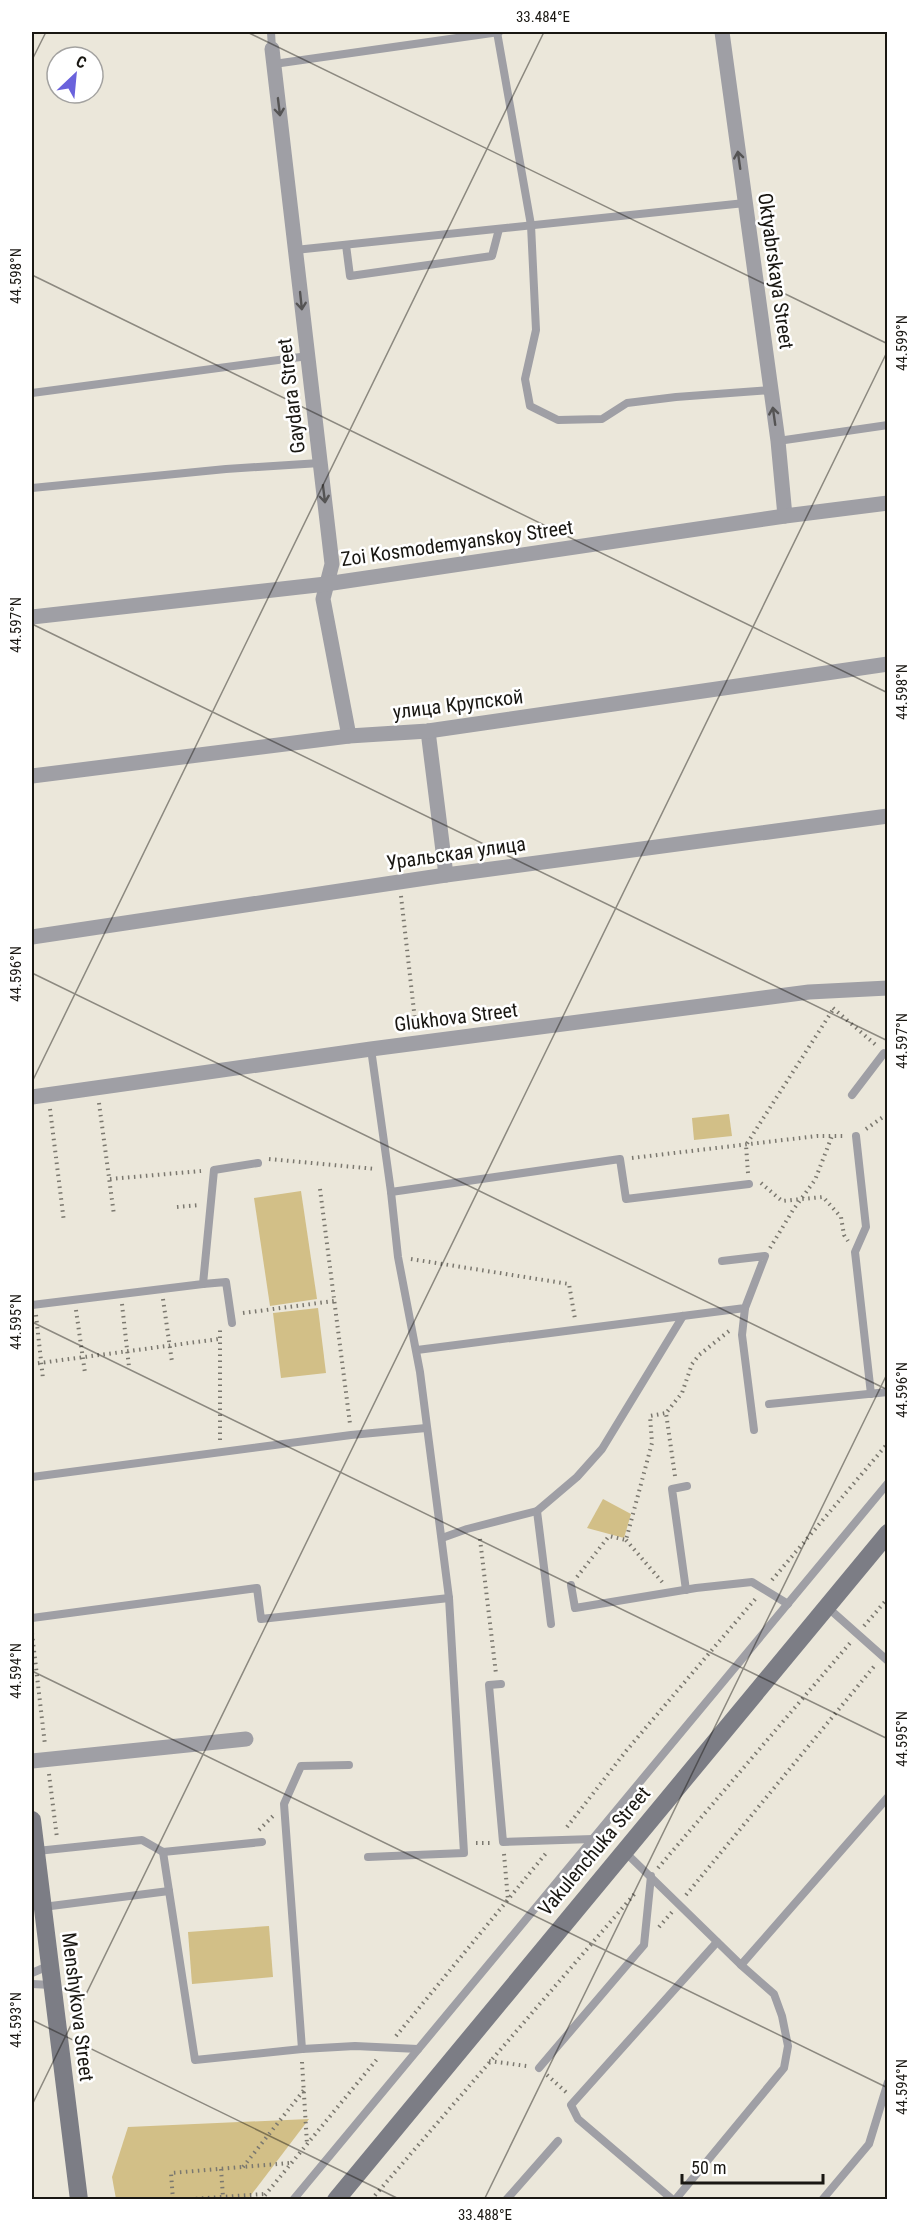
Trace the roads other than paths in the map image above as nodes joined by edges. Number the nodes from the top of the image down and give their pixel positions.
1 (271, 32) edge
2 (498, 32) edge
3 (722, 32) edge
4 (273, 56) junction
5 (745, 203) junction
6 (531, 225) junction
7 (499, 229) junction
8 (346, 245) junction
9 (296, 250) junction
10 (308, 356) junction
11 (771, 390) junction
12 (32, 393) edge
13 (888, 425) edge
14 (778, 441) junction
15 (320, 463) junction
16 (32, 489) edge
17 (888, 503) edge
18 (785, 516) junction
19 (326, 584) junction
20 (32, 617) edge
21 (888, 664) edge
22 (428, 731) junction
23 (349, 736) junction
24 (32, 776) edge
25 (888, 816) edge
26 (446, 875) junction
27 (32, 937) edge
28 (888, 988) edge
29 (371, 1049) junction
30 (888, 1055) edge
31 (852, 1095) dead end
32 (32, 1097) edge
33 (856, 1136) road end
34 (258, 1163) road end
35 (749, 1184) road end
36 (391, 1192) junction
37 (722, 1261) dead end
38 (203, 1284) junction
39 (33, 1305) edge
40 (745, 1308) junction
41 (683, 1316) junction
42 (231, 1319) road end
43 (417, 1350) junction
44 (888, 1392) edge
45 (871, 1394) junction
46 (769, 1404) dead end
47 (426, 1428) junction
48 (754, 1430) dead end
49 (32, 1477) edge
50 (888, 1483) edge
51 (687, 1486) dead end
52 (537, 1511) junction
53 (442, 1538) junction
54 (885, 1538) edge
55 (571, 1585) road end
56 (686, 1590) junction
57 (448, 1598) junction
58 (788, 1604) junction
59 (826, 1606) junction
60 (32, 1618) edge
61 (551, 1624) dead end
62 (885, 1659) edge
63 (499, 1684) road end
64 (246, 1739) dead end
65 (32, 1761) edge
66 (349, 1765) dead end
67 (888, 1797) edge
68 (32, 1820) edge
69 (592, 1839) junction
70 (262, 1842) dead end
71 (36, 1851) junction
72 (624, 1851) junction
73 (163, 1852) junction
74 (368, 1857) dead end
75 (651, 1876) junction
76 (169, 1891) junction
77 (42, 1907) junction
78 (717, 1942) junction
79 (50, 1965) junction
80 (741, 1965) junction
81 (32, 1973) edge
82 (32, 1984) edge
83 (52, 1984) junction
84 (302, 2049) junction
85 (418, 2049) junction
86 (539, 2068) road end
87 (888, 2082) edge
88 (558, 2140) dead end
89 (79, 2199) edge
90 (293, 2199) edge
91 (336, 2199) edge
92 (506, 2199) edge
93 (674, 2199) edge
94 (822, 2199) edge

1 - 4 lane
2 - 4 lane
2 - 6 lane
5 -> 3 street, Oktyabrskaya Street
4 -> 9 street, Gaydara Street
5 - 6 lane
5 - 11 street, Oktyabrskaya Street
6 - 7 lane
6 - 11 lane
7 - 8 lane
7 - 8 lane
8 - 9 lane
9 -> 10 street, Gaydara Street
10 - 12 lane
10 - 15 street, Gaydara Street
14 -> 11 street, Oktyabrskaya Street
13 - 14 lane
14 - 18 street, Oktyabrskaya Street
15 - 16 lane
15 -> 19 street, Gaydara Street
17 - 18 street, Zoi Kosmodemyanskoy Street
18 - 19 street, Zoi Kosmodemyanskoy Street
19 - 20 street, Zoi Kosmodemyanskoy Street
19 - 23 street, Gaydara Street
21 - 22 street, улица Крупской
22 - 23 street, улица Крупской
22 - 26 street
23 - 24 street, улица Крупской
25 - 26 street, Уральская улица
26 - 27 street, Уральская улица
28 - 29 street, Glukhova Street
29 - 32 street, Glukhova Street
29 - 36 lane
30 - 31 lane
33 - 45 lane
34 - 38 lane
35 - 36 lane
36 - 43 lane
37 - 40 lane
38 - 39 lane
38 - 42 lane
40 - 41 lane
40 - 48 lane
41 - 43 lane
41 - 52 lane
43 - 47 lane
44 - 45 lane
45 - 46 lane
47 - 49 lane
47 - 53 lane
50 - 58 lane
51 - 56 lane
52 - 53 lane
52 - 61 lane
53 - 57 lane
54 - 59 main road, Vakulenchuka Street
55 - 56 lane
56 - 58 lane
57 - 60 lane
57 - 74 lane
58 - 69 lane
59 - 62 lane
59 - 72 main road, Vakulenchuka Street
63 - 69 lane
64 - 65 street
66 - 84 lane
67 - 80 lane
68 - 71 main road, Menshykova Street
69 - 85 lane
70 - 73 lane
71 - 73 lane
71 - 77 main road, Menshykova Street
72 - 75 lane
72 - 91 main road, Vakulenchuka Street
73 - 76 lane
75 - 78 lane
75 - 86 lane
76 - 77 lane
76 - 84 lane
77 - 79 main road, Menshykova Street
78 - 80 lane
78 - 93 lane
79 - 81 lane
79 - 83 main road, Menshykova Street
80 - 93 lane
82 - 83 lane
83 - 89 main road, Menshykova Street
84 - 85 lane
85 - 90 lane
87 - 94 lane
88 - 92 lane

